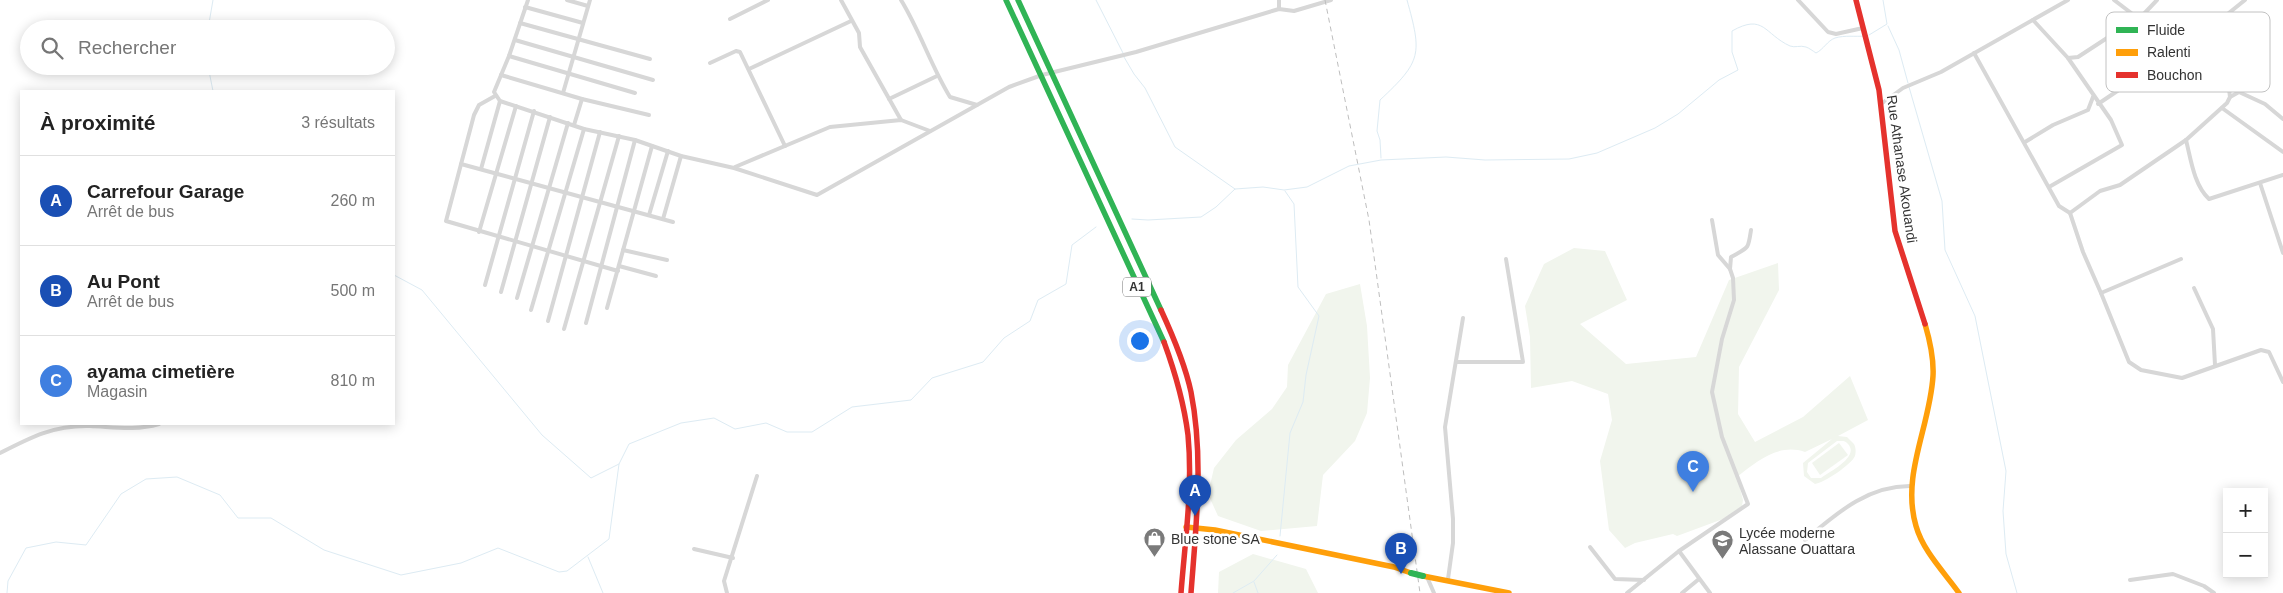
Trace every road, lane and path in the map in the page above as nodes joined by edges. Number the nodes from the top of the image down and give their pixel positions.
1 (528, 0) edge
2 (567, 0) edge
3 (590, 0) edge
4 (768, 0) edge
5 (840, 0) edge
6 (901, 0) edge
7 (1006, 0) edge
8 (1018, 0) edge
9 (1279, 0) edge
10 (1331, 0) edge
11 (1798, 0) edge
12 (1856, 0) edge
13 (2068, 0) edge
14 (2114, 0) edge
15 (2157, 0) edge
16 (2245, 0) edge
17 (588, 6) junction
18 (525, 7) junction
19 (1279, 9) junction
20 (2130, 12) edge
21 (2143, 12) edge
22 (2230, 12) edge
23 (730, 19) dead end
24 (851, 20) junction
25 (2033, 20) junction
26 (520, 23) junction
27 (583, 23) junction
28 (1864, 29) junction
29 (578, 39) junction
30 (2106, 39) edge
31 (514, 40) junction
32 (1974, 53) junction
33 (509, 56) junction
34 (573, 56) junction
35 (2068, 58) junction
36 (650, 60) dead end
37 (710, 63) dead end
38 (749, 69) junction
39 (1053, 73) junction
40 (569, 74) junction
41 (501, 75) junction
42 (1042, 75) junction
43 (937, 76) junction
44 (653, 80) dead end
45 (2116, 92) edge
46 (2229, 92) edge
47 (563, 93) junction
48 (635, 93) dead end
49 (496, 96) junction
50 (2093, 97) junction
51 (2230, 97) junction
52 (582, 99) junction
53 (889, 99) junction
54 (500, 101) junction
55 (1881, 104) junction
56 (2098, 104) junction
57 (516, 106) junction
58 (977, 106) junction
59 (2222, 108) junction
60 (534, 111) junction
61 (649, 115) dead end
62 (550, 117) junction
63 (2283, 119) edge
64 (901, 120) junction
65 (568, 123) junction
66 (574, 125) junction
67 (584, 129) junction
68 (930, 131) junction
69 (600, 132) junction
70 (619, 136) junction
71 (635, 140) junction
72 (2186, 140) junction
73 (2025, 142) junction
74 (652, 146) junction
75 (785, 146) junction
76 (668, 151) junction
77 (2283, 152) edge
78 (681, 156) junction
79 (461, 164) junction
80 (734, 168) junction
81 (481, 169) junction
82 (497, 173) junction
83 (2283, 175) edge
84 (515, 178) junction
85 (532, 182) junction
86 (2260, 183) junction
87 (549, 187) junction
88 (2049, 187) junction
89 (566, 192) junction
90 (583, 196) junction
91 (600, 201) junction
92 (617, 206) junction
93 (634, 211) junction
94 (2070, 213) junction
95 (649, 215) junction
96 (663, 219) junction
97 (1712, 220) dead end
98 (673, 222) dead end
99 (1751, 230) dead end
100 (479, 232) junction
101 (498, 238) junction
102 (515, 243) junction
103 (533, 248) junction
104 (623, 250) junction
105 (549, 252) junction
106 (2283, 253) edge
107 (566, 257) junction
108 (1506, 259) dead end
109 (2181, 259) dead end
110 (666, 260) dead end
111 (583, 262) junction
112 (600, 266) junction
113 (620, 266) junction
114 (1730, 269) junction
115 (618, 272) junction
116 (656, 276) dead end
117 (485, 285) dead end
118 (2194, 288) dead end
119 (501, 292) dead end
120 (2101, 293) junction
121 (517, 298) dead end
122 (607, 308) dead end
123 (531, 310) dead end
124 (1463, 318) dead end
125 (548, 321) dead end
126 (586, 323) dead end
127 (564, 329) dead end
128 (1456, 362) junction
129 (2215, 365) junction
130 (2283, 382) edge
131 (154, 425) edge
132 (0, 453) edge
133 (757, 476) dead end
134 (1912, 486) junction
135 (1186, 527) junction
136 (1196, 528) junction
137 (1805, 540) dead end
138 (1590, 547) dead end
139 (694, 549) dead end
140 (1679, 550) junction
141 (733, 558) junction
142 (1425, 576) junction
143 (1699, 579) junction
144 (1448, 580) junction
145 (1644, 580) junction
146 (2130, 580) dead end
147 (728, 593) edge
148 (1181, 593) edge
149 (1191, 593) edge
150 (1434, 593) edge
151 (1509, 593) edge
152 (1627, 593) edge
153 (1682, 593) edge
154 (1710, 593) edge
155 (1959, 593) edge
156 (2214, 593) edge

1 - 18 street
2 - 17 street
3 - 17 street
4 - 23 street
5 - 24 street
6 - 43 street
7 - 42 main road, A1
8 - 39 main road, A1
9 - 19 street
10 - 19 street
11 - 28 street
12 - 28 main road, Rue Athanase Akouandi
13 - 25 street
14 - 20 street
15 - 21 street
16 - 22 street
17 - 27 street
18 - 26 street
18 - 27 street
19 - 39 street
24 - 38 street
24 - 53 street
25 - 32 street
25 - 35 street
26 - 29 street
26 - 31 street
27 - 29 street
28 - 55 main road, Rue Athanase Akouandi
29 - 34 street
29 - 36 street
30 - 35 street
31 - 33 street
31 - 34 street
32 - 55 street
32 - 73 street
33 - 40 street
33 - 41 street
34 - 40 street
34 - 44 street
35 - 50 street
37 - 38 street
38 - 75 street
39 - 42 street
39 - 136 main road, A1
40 - 47 street
40 - 48 street
41 - 47 street
41 - 49 street
42 - 58 street
42 - 135 main road, A1
43 - 53 street
43 - 58 street
45 - 56 street
46 - 51 street
47 - 52 street
49 - 54 street
49 - 79 street
50 - 56 street
50 - 73 street
51 - 59 street
51 - 63 street
52 - 61 street
52 - 66 street
53 - 64 street
54 - 57 street
54 - 81 street
55 - 134 main road, Rue Athanase Akouandi
56 - 88 street
57 - 60 street
57 - 82 street
58 - 68 street
59 - 72 street
59 - 77 street
60 - 62 street
60 - 84 street
62 - 65 street
62 - 85 street
64 - 68 street
64 - 75 street
65 - 66 street
65 - 87 street
66 - 67 street
67 - 69 street
67 - 89 street
68 - 80 street
69 - 70 street
69 - 90 street
70 - 71 street
70 - 91 street
71 - 74 street
71 - 92 street
72 - 86 street
72 - 94 street
73 - 88 street
74 - 76 street
74 - 93 street
75 - 80 street
76 - 78 street
76 - 95 street
78 - 80 street
78 - 96 street
79 - 81 street
79 - 100 street
81 - 82 street
82 - 84 street
82 - 100 street
83 - 86 street
84 - 85 street
84 - 101 street
85 - 87 street
85 - 102 street
86 - 106 street
87 - 89 street
87 - 103 street
88 - 94 street
89 - 90 street
89 - 105 street
90 - 91 street
90 - 107 street
91 - 92 street
91 - 111 street
92 - 93 street
92 - 112 street
93 - 95 street
93 - 104 street
94 - 120 street
95 - 96 street
96 - 98 street
97 - 114 street
99 - 114 street
100 - 101 street
101 - 102 street
101 - 117 street
102 - 103 street
102 - 119 street
103 - 105 street
103 - 121 street
104 - 110 street
104 - 113 street
105 - 107 street
105 - 123 street
107 - 111 street
107 - 125 street
108 - 128 street
109 - 120 street
111 - 112 street
111 - 127 street
112 - 115 street
112 - 126 street
113 - 115 street
113 - 116 street
114 - 140 street
115 - 122 street
118 - 129 street
120 - 129 street
124 - 128 street
128 - 144 street
129 - 130 street
131 - 132 street
133 - 141 street
134 - 137 street
134 - 155 main road, Rue Athanase Akouandi
135 - 136 main road
135 - 148 main road, A1
136 - 142 main road, bridge
136 - 149 main road, A1
138 - 145 street
139 - 141 street
140 - 143 street
140 - 145 street
141 - 147 street
142 - 144 main road
142 - 150 street
143 - 153 street
143 - 154 street
144 - 151 main road
145 - 152 street
146 - 156 street

